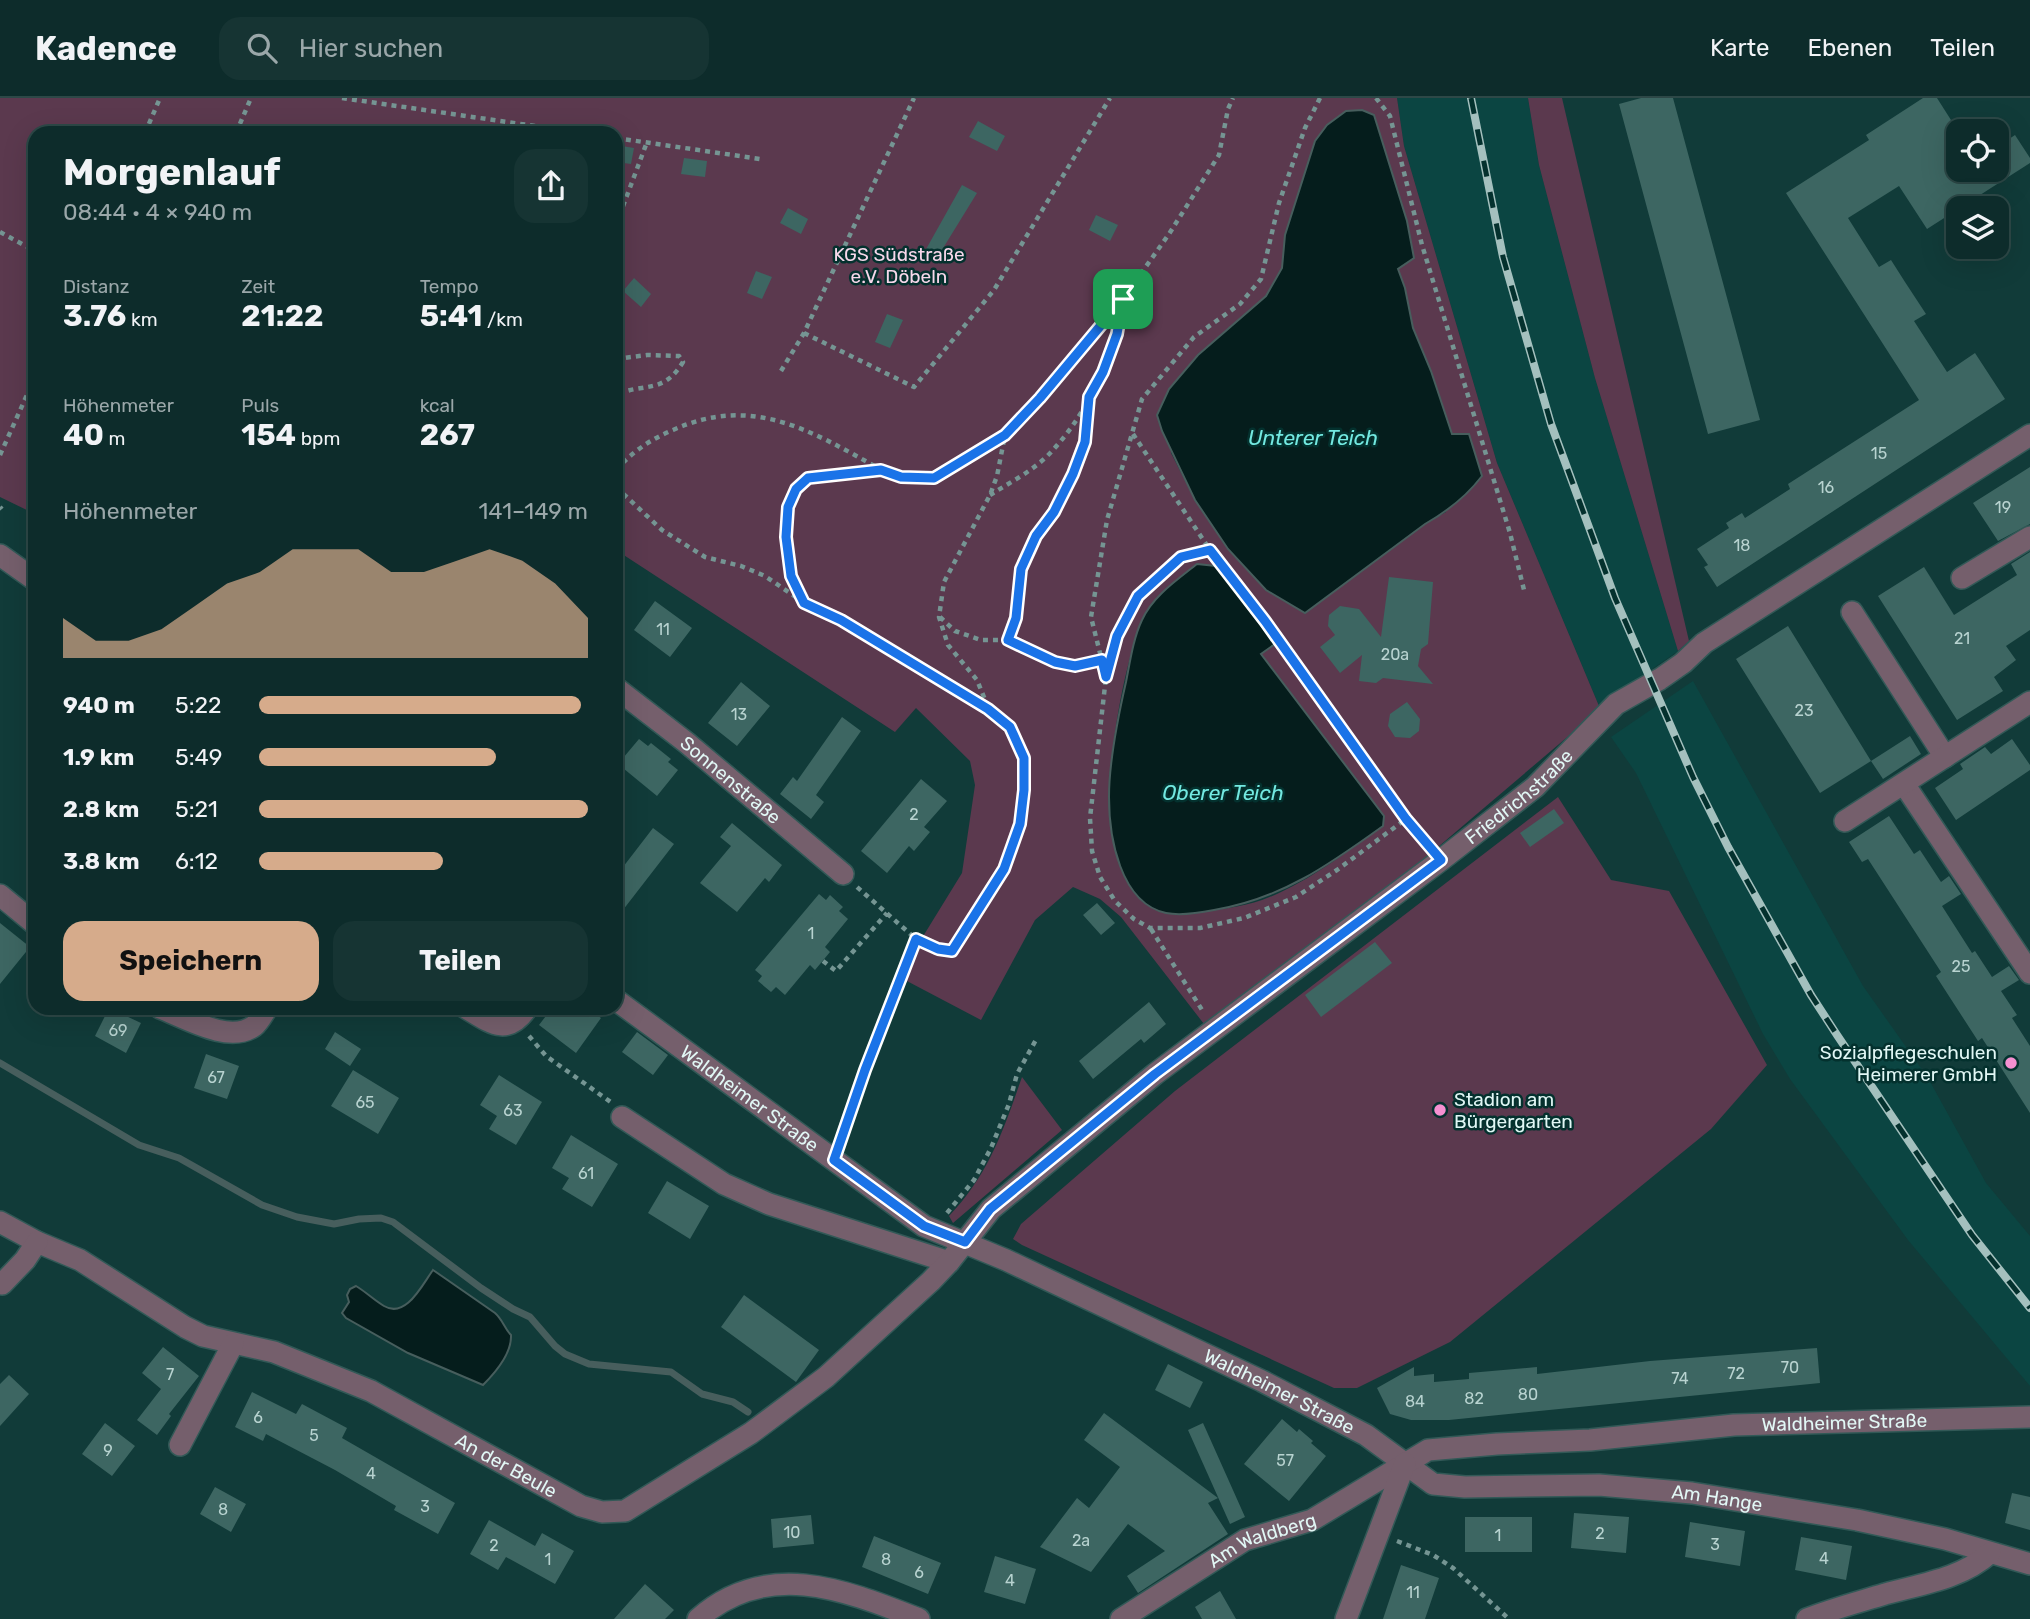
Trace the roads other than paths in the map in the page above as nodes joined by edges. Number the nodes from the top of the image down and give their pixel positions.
1 (2030, 435) edge
2 (2030, 537) edge
3 (0, 555) edge
4 (28, 575) edge
5 (1962, 578) dead end
6 (1852, 612) dead end
7 (623, 693) edge
8 (2030, 702) edge
9 (1945, 757) junction
10 (1904, 784) junction
11 (1845, 821) dead end
12 (843, 874) road end
13 (0, 895) edge
14 (28, 918) edge
15 (2030, 973) edge
16 (623, 1005) edge
17 (178, 1015) edge
18 (262, 1015) edge
19 (478, 1015) edge
20 (522, 1015) edge
21 (622, 1117) road end
22 (0, 1222) edge
23 (37, 1242) junction
24 (965, 1242) junction
25 (949, 1262) junction
26 (2, 1284) dead end
27 (233, 1345) junction
28 (2030, 1417) edge
29 (180, 1445) dead end
30 (1405, 1463) junction
31 (1990, 1553) junction
32 (2030, 1564) edge
33 (698, 1619) edge
34 (919, 1619) edge
35 (1121, 1619) edge
36 (1346, 1619) edge
37 (1807, 1619) edge

1 - 24 street, Friedrichstraße
2 - 5 street
3 - 4 street
6 - 9 street
7 - 12 street, Sonnenstraße
8 - 9 street
9 - 10 street
10 - 11 street
10 - 15 street
13 - 14 street
16 - 24 street, Waldheimer Straße
17 - 18 street
19 - 20 street
21 - 25 street
22 - 23 street, An der Beule
23 - 26 street
23 - 27 street, An der Beule
24 - 25 street, An der Beule
24 - 30 street, Waldheimer Straße
25 - 27 street, An der Beule
27 - 29 street
28 - 30 street, Waldheimer Straße
30 - 31 street, Am Hange
30 - 35 street, Am Waldberg
30 - 36 street
31 - 32 street, Am Hange
31 - 37 street
33 - 34 street

